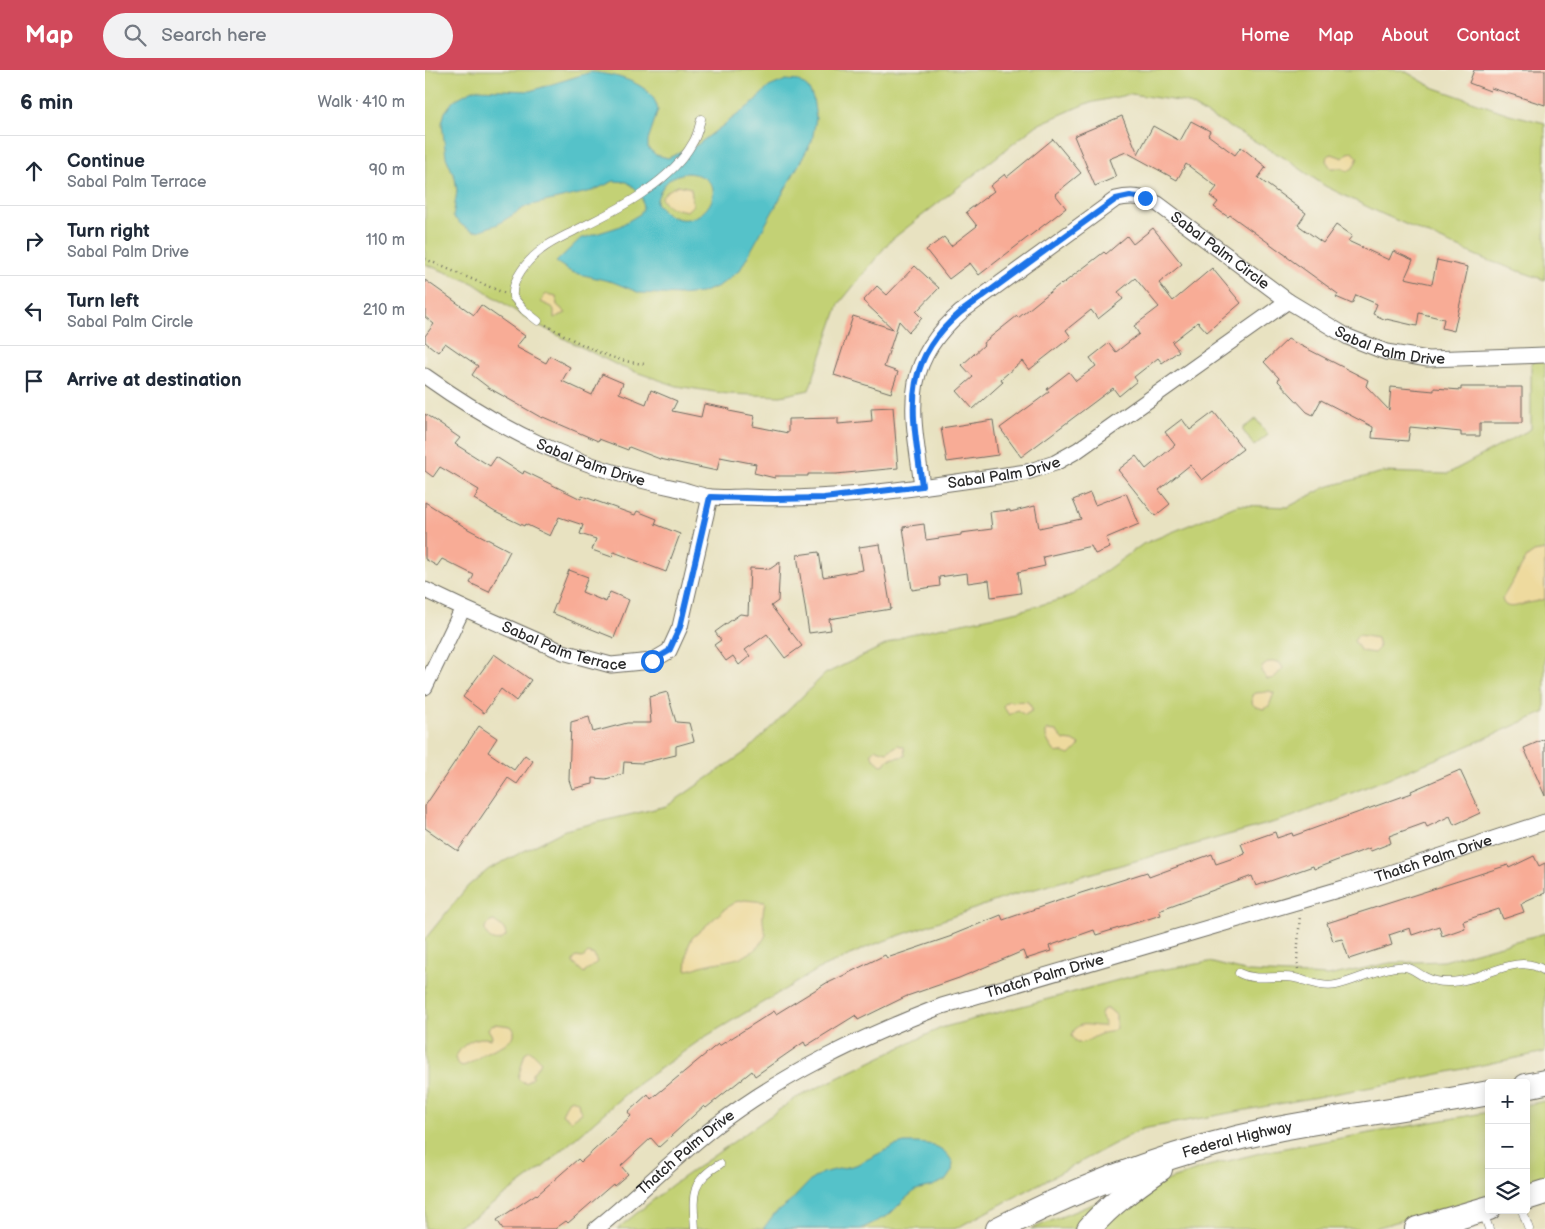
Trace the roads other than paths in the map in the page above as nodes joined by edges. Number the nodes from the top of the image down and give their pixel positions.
1 (701, 119) dead end
2 (1288, 301) junction
3 (538, 321) road end
4 (1545, 355) edge
5 (425, 376) edge
6 (922, 486) junction
7 (710, 497) junction
8 (425, 590) edge
9 (463, 608) junction
10 (425, 687) edge
11 (1545, 822) edge
12 (1543, 967) edge
13 (1239, 973) dead end
14 (1545, 1082) edge
15 (1530, 1085) edge
16 (1485, 1094) edge
17 (1181, 1154) junction
18 (720, 1164) dead end
19 (1545, 1192) edge
20 (1530, 1197) edge
21 (1523, 1214) edge
22 (1487, 1216) edge
23 (596, 1229) edge
24 (695, 1229) edge
25 (998, 1229) edge
26 (1089, 1229) edge
27 (1417, 1229) edge
28 (1529, 1229) edge

1 - 3 lane
2 - 4 street, Sabal Palm Drive
2 - 6 street, Sabal Palm Drive
2 - 6 street, Sabal Palm Circle
5 - 7 street, Sabal Palm Drive
6 - 7 street, Sabal Palm Drive
7 - 9 street, Sabal Palm Terrace
8 - 9 street, Sabal Palm Terrace
9 - 10 street
11 - 23 street, Thatch Palm Drive
12 - 13 lane
14 - 15 main road
16 - 17 main road, Federal Highway
17 - 25 main road, Federal Highway
17 - 26 main road
18 - 24 lane
19 - 20 main road
21 - 28 lane
22 - 27 main road

